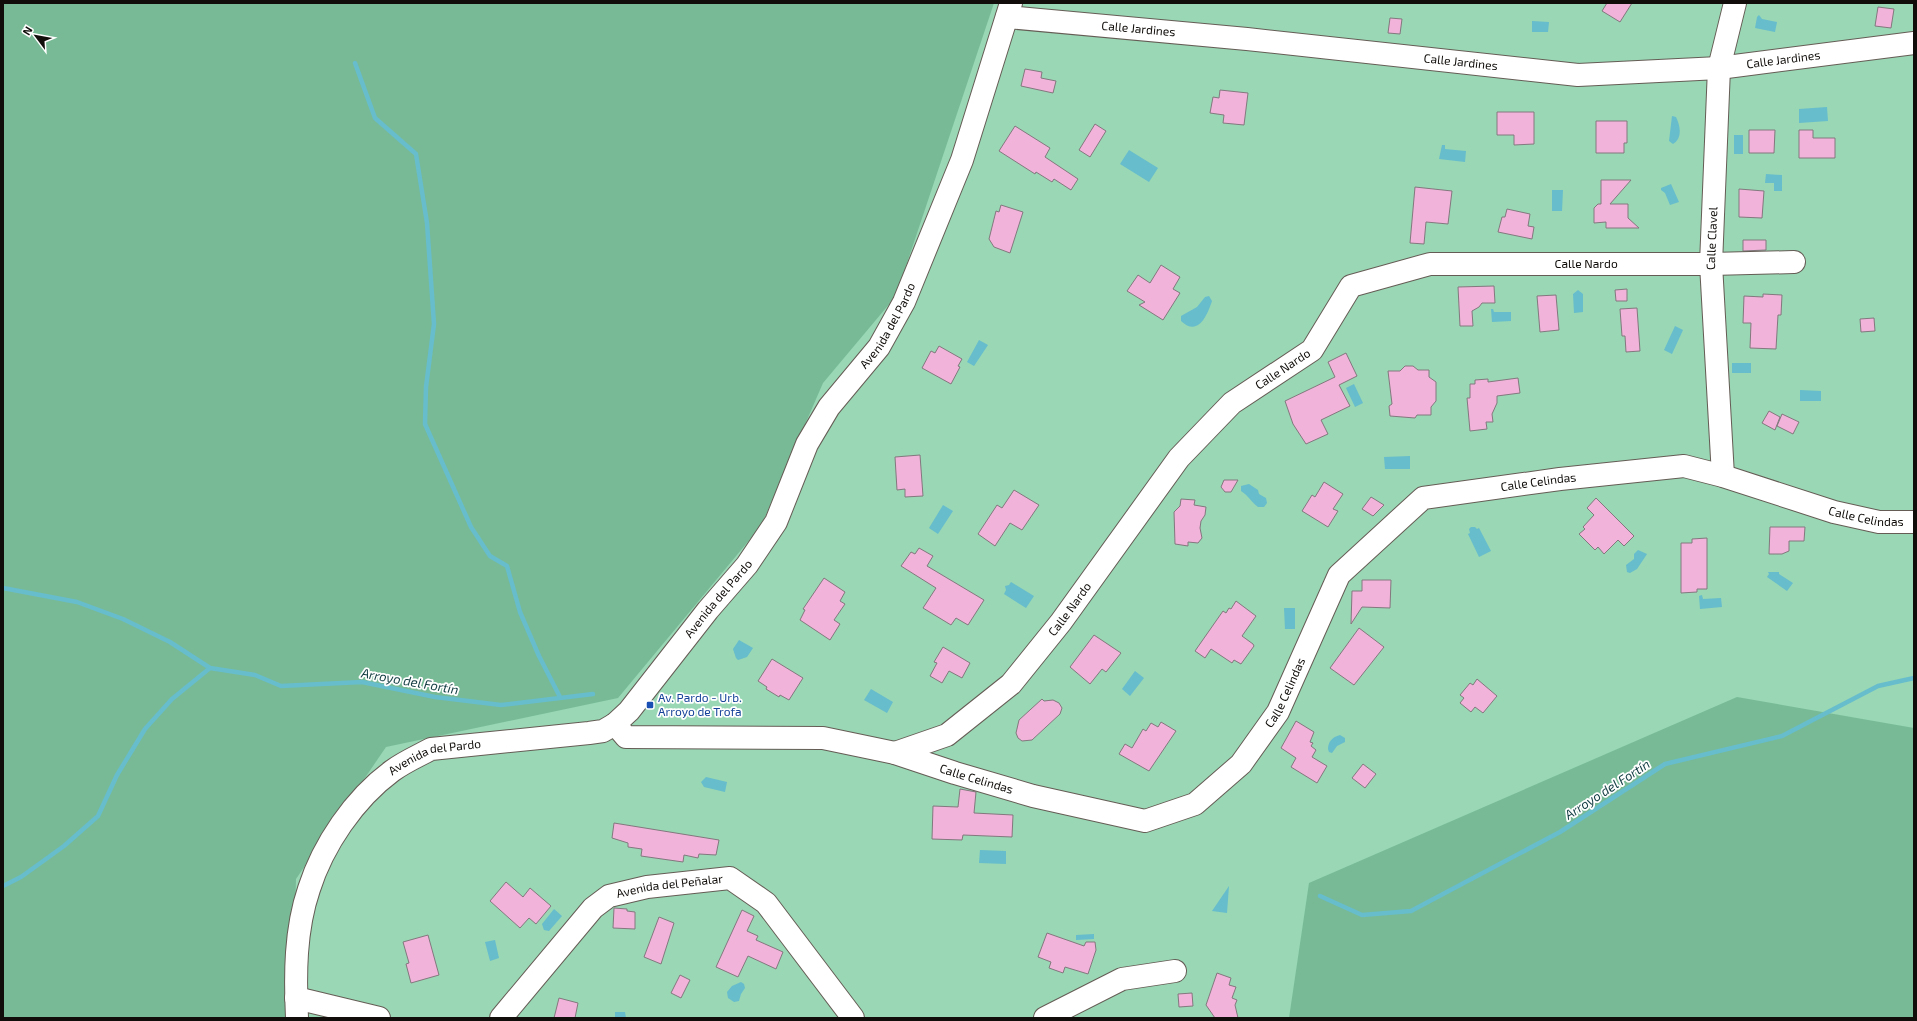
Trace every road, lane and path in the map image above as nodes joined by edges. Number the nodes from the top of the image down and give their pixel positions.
1 (1735, 3) edge
2 (1009, 10) edge
3 (1914, 43) edge
4 (1719, 68) junction
5 (1794, 262) dead end
6 (1711, 264) junction
7 (1723, 476) junction
8 (1914, 522) edge
9 (615, 724) junction
10 (895, 753) junction
11 (1175, 971) dead end
12 (296, 1008) edge
13 (379, 1018) edge
14 (501, 1018) edge
15 (853, 1018) edge
16 (1045, 1018) edge

1 - 4 street, Calle Clavel
2 - 4 street, Calle Jardines
2 - 9 street, Avenida del Pardo
3 - 4 street, Calle Jardines
4 - 6 street, Calle Clavel
5 - 6 street, Calle Nardo
6 - 7 street, Calle Clavel
6 - 10 street, Calle Nardo
7 - 8 street, Calle Celindas
7 - 10 street, Calle Celindas
9 - 10 street, Calle Celindas
9 - 12 street, Avenida del Pardo
11 - 16 street
12 - 13 street
14 - 15 street, Avenida del Peñalar

